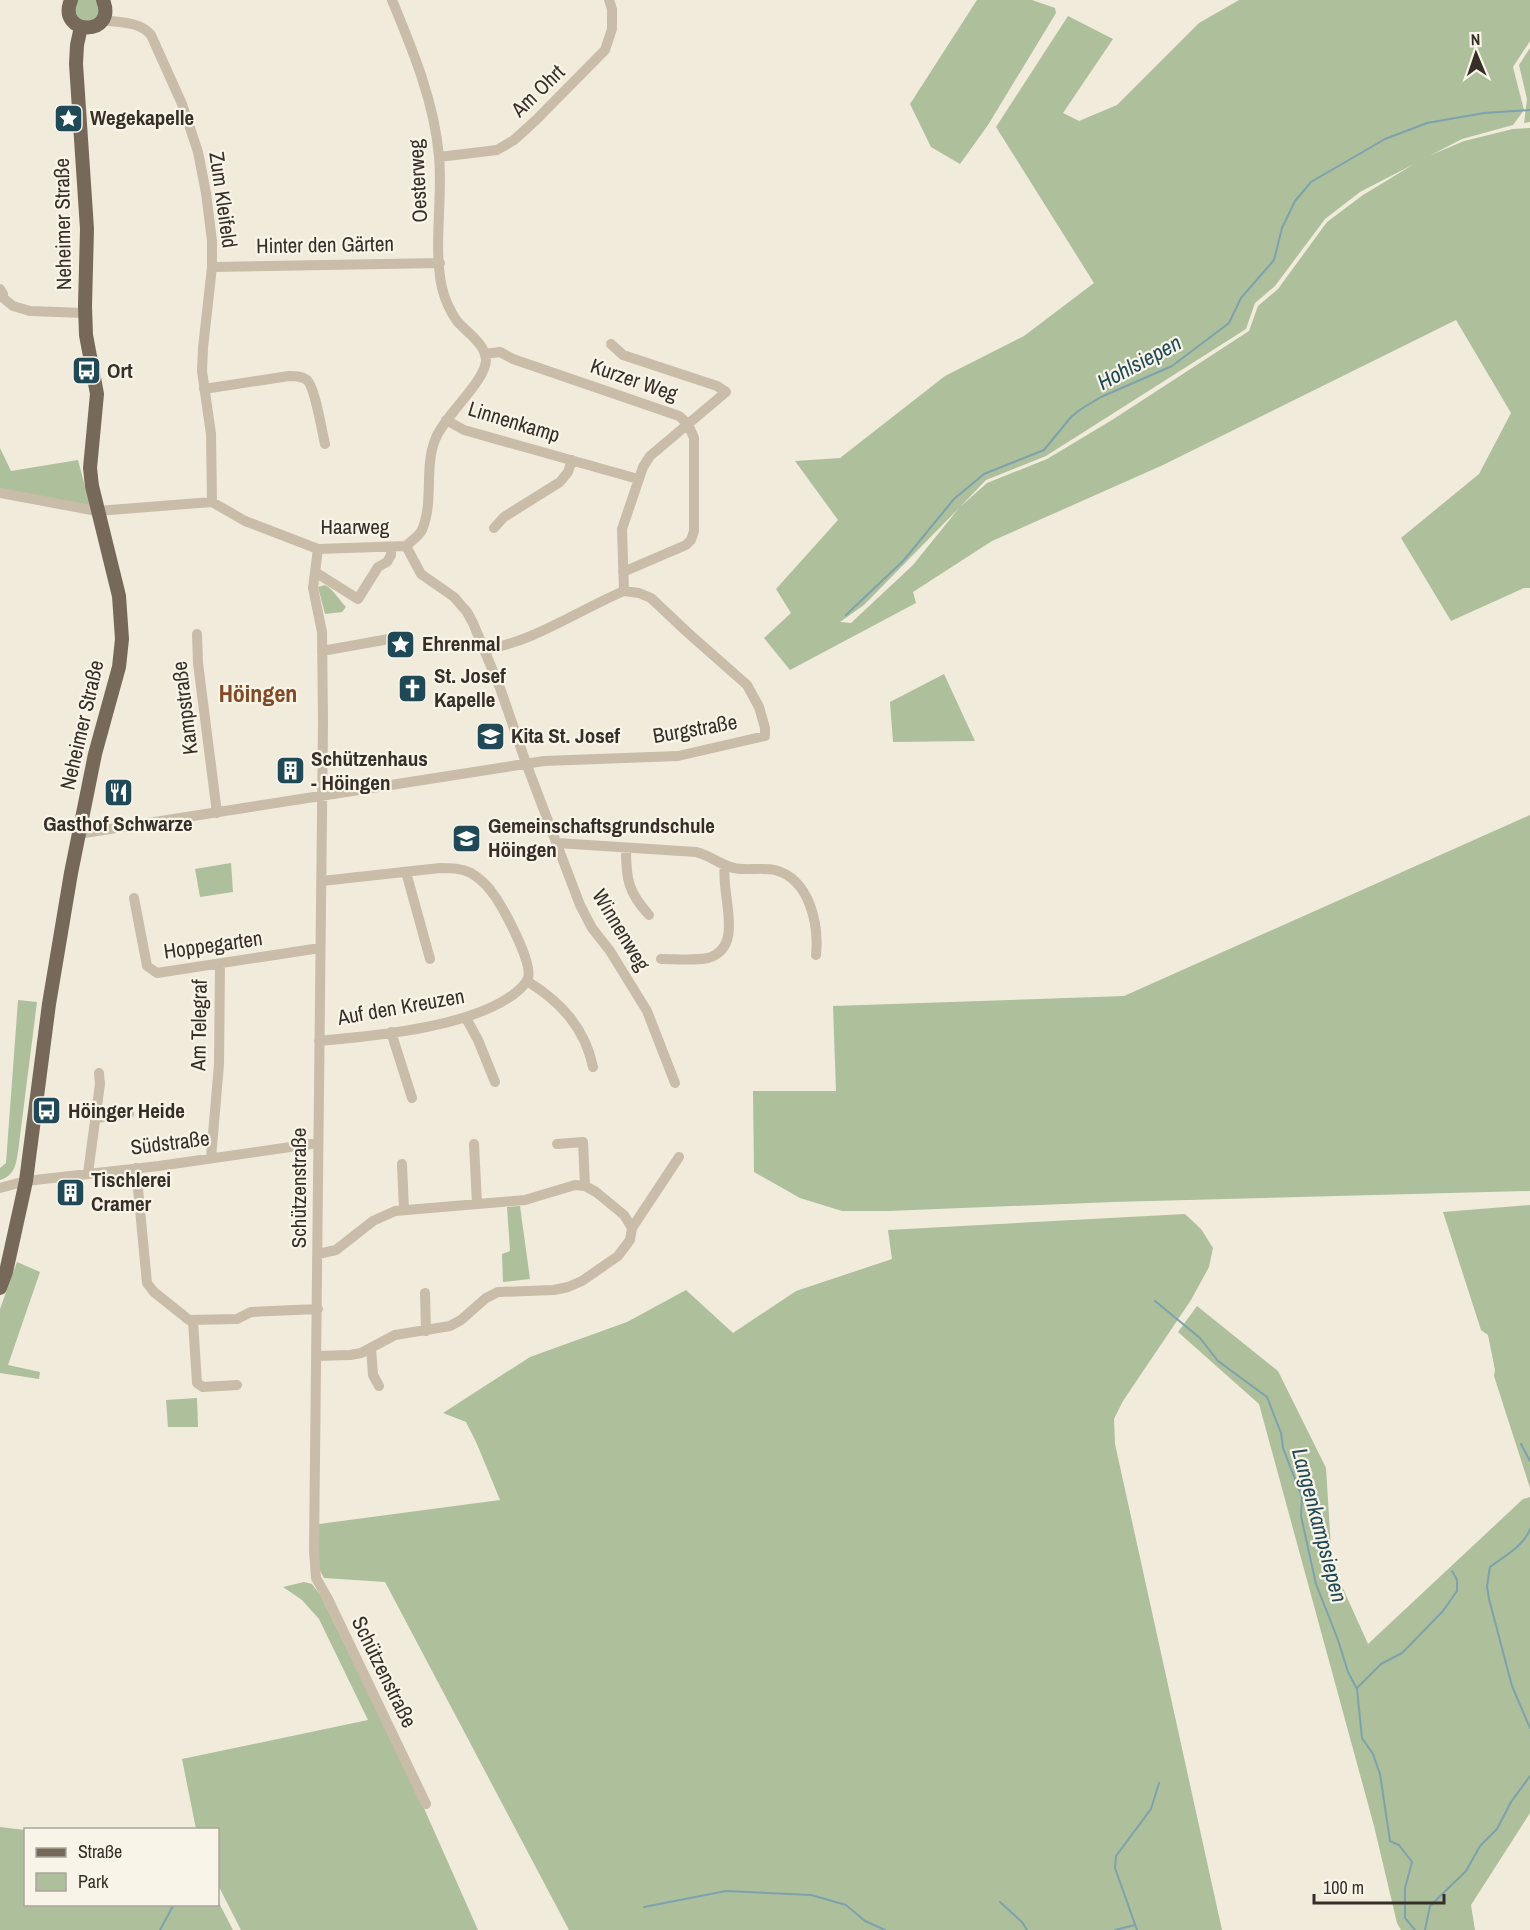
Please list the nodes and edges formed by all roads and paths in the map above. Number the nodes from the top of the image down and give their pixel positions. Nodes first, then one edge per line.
1 (70, 0) edge
2 (104, 0) edge
3 (392, 0) edge
4 (609, 0) edge
5 (103, 20) junction
6 (81, 27) junction
7 (439, 157) junction
8 (440, 263) junction
9 (212, 267) junction
10 (1, 294) edge
11 (85, 313) junction
12 (611, 344) dead end
13 (485, 354) junction
14 (204, 389) junction
15 (446, 420) junction
16 (688, 424) junction
17 (325, 444) dead end
18 (572, 460) junction
19 (638, 479) junction
20 (0, 493) edge
21 (212, 502) junction
22 (97, 511) junction
23 (494, 528) dead end
24 (406, 546) junction
25 (391, 547) junction
26 (318, 549) junction
27 (315, 572) junction
28 (624, 572) junction
29 (624, 591) junction
30 (197, 634) dead end
31 (389, 639) dead end
32 (484, 650) junction
33 (322, 651) junction
34 (526, 764) junction
35 (322, 796) junction
36 (217, 813) junction
37 (78, 834) junction
38 (557, 843) junction
39 (626, 849) junction
40 (725, 866) junction
41 (406, 872) junction
42 (322, 881) junction
43 (135, 898) dead end
44 (649, 915) dead end
45 (320, 948) junction
46 (816, 955) dead end
47 (430, 959) dead end
48 (661, 959) dead end
49 (220, 964) junction
50 (527, 981) junction
51 (466, 1018) junction
52 (391, 1032) junction
53 (319, 1041) junction
54 (593, 1067) dead end
55 (99, 1073) dead end
56 (495, 1082) dead end
57 (675, 1083) dead end
58 (412, 1098) dead end
59 (129, 1114) dead end
60 (96, 1118) junction
61 (318, 1143) junction
62 (557, 1143) dead end
63 (474, 1144) dead end
64 (679, 1157) dead end
65 (211, 1158) junction
66 (402, 1164) dead end
67 (136, 1168) junction
68 (88, 1173) junction
69 (26, 1181) junction
70 (585, 1186) junction
71 (0, 1188) edge
72 (477, 1204) junction
73 (404, 1210) junction
74 (632, 1228) junction
75 (318, 1254) junction
76 (0, 1288) edge
77 (425, 1293) dead end
78 (318, 1309) junction
79 (193, 1321) junction
80 (426, 1330) junction
81 (371, 1348) junction
82 (317, 1356) junction
83 (237, 1385) dead end
84 (379, 1386) dead end
85 (426, 1804) dead end

1 - 6 main road
2 - 5 main road
3 - 7 street, Oesterweg
4 - 7 street, Am Ohrt
5 - 6 main road
5 - 9 street, Zum Kleifeld
6 - 11 main road, Neheimer Straße
7 - 8 street, Oesterweg
8 - 9 street, Hinter den Gärten
8 - 13 street, Oesterweg
9 - 14 street, Zum Kleifeld
10 - 11 street, Neheimer Straße
11 - 22 main road, Neheimer Straße
12 - 16 street
13 - 15 street, Haarweg
13 - 16 street, Kurzer Weg
14 - 17 street
14 - 21 street, Zum Kleifeld
15 - 18 street, Linnenkamp
15 - 24 street, Haarweg
16 - 19 street
16 - 28 street, Kurzer Weg
18 - 19 street, Linnenkamp
18 - 23 street, Linnenkamp
19 - 28 street
20 - 22 street
21 - 22 street
21 - 26 street, Haarweg
22 - 37 main road, Neheimer Straße
24 - 25 street, Haarweg
24 - 32 street, Winnenweg
25 - 26 street, Haarweg
25 - 27 street
26 - 27 street, Schützenstraße
27 - 33 street, Schützenstraße
28 - 29 street
29 - 32 street
29 - 34 street, Burgstraße
30 - 36 street, Kampstraße
31 - 33 street
32 - 34 street, Winnenweg
33 - 35 street, Schützenstraße
34 - 35 street, Burgstraße
34 - 38 street, Winnenweg
35 - 36 street, Burgstraße
35 - 42 street, Schützenstraße
36 - 37 street, Burgstraße
37 - 69 main road, Neheimer Straße
38 - 39 street
38 - 57 street, Winnenweg
39 - 40 street
39 - 44 street
40 - 46 street
40 - 48 street
41 - 42 street
41 - 47 street
41 - 50 street
42 - 45 street, Schützenstraße
43 - 49 street, Hoppegarten
45 - 49 street, Hoppegarten
45 - 53 street, Schützenstraße
49 - 65 street, Am Telegraf
50 - 51 street, Auf den Kreuzen
50 - 54 street
51 - 52 street, Auf den Kreuzen
51 - 56 street
52 - 53 street, Auf den Kreuzen
52 - 58 street
53 - 61 street, Schützenstraße
55 - 60 street
59 - 60 street
60 - 68 street
61 - 65 street, Südstraße
61 - 75 street, Schützenstraße
62 - 70 street
63 - 72 street
64 - 74 street
65 - 67 street, Südstraße
66 - 73 street
67 - 68 street, Südstraße
67 - 79 street
68 - 69 street, Südstraße
69 - 71 street, Südstraße
69 - 76 main road, Neheimer Straße
70 - 72 street
70 - 74 street
72 - 73 street
73 - 75 street
74 - 80 street
75 - 78 street, Schützenstraße
77 - 80 street
78 - 79 street
78 - 82 street, Schützenstraße
79 - 83 street
80 - 81 street
81 - 82 street
81 - 84 street
82 - 85 street, Schützenstraße

